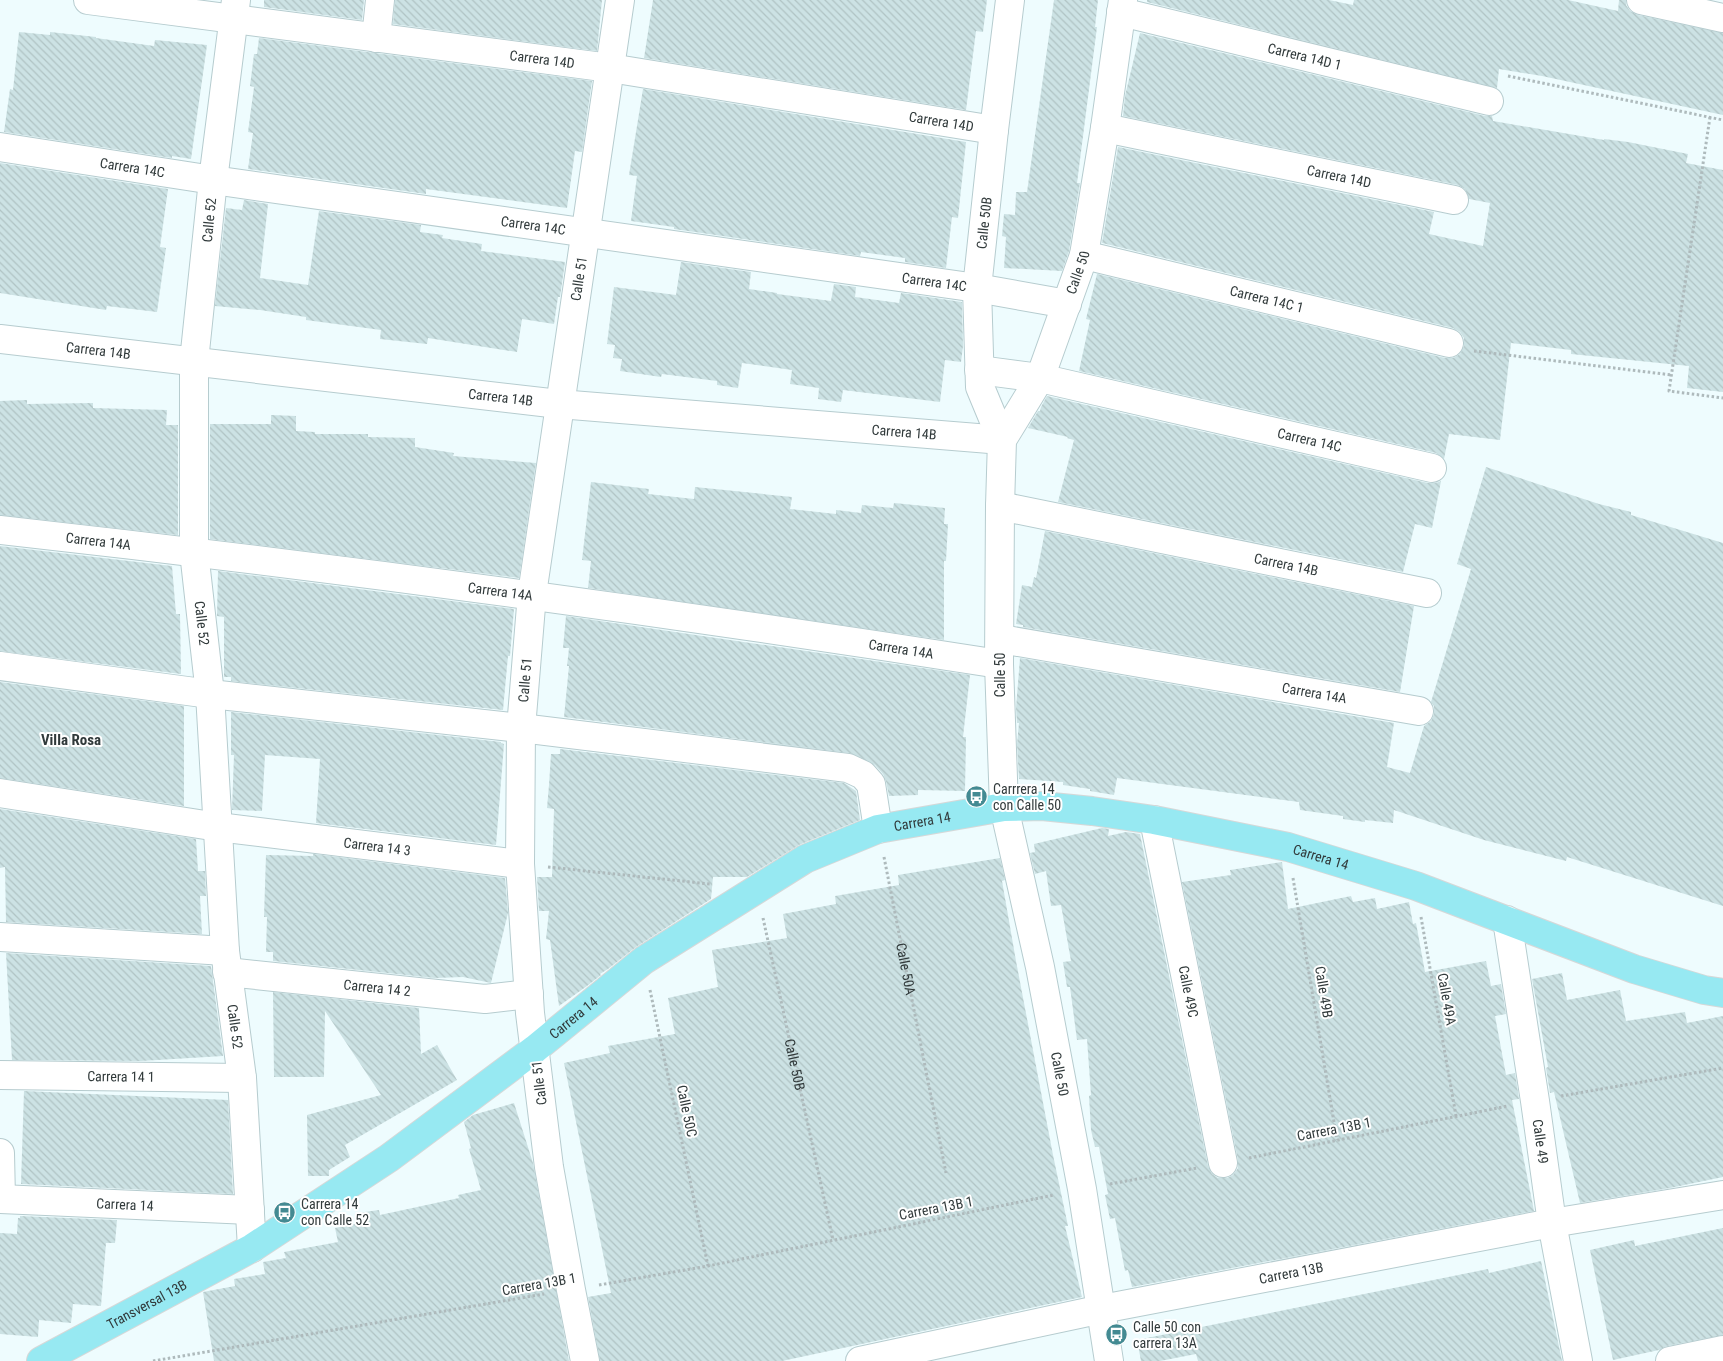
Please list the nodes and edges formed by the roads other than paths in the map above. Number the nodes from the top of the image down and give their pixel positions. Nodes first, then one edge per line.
1 (88, 0) edge
2 (380, 0) edge
3 (620, 0) edge
4 (1010, 0) edge
5 (1641, 0) edge
6 (1122, 6) edge
7 (235, 10) edge
8 (1723, 18) edge
9 (376, 38) junction
10 (610, 68) junction
11 (1489, 100) dead end
12 (1105, 128) junction
13 (994, 130) junction
14 (0, 147) edge
15 (213, 180) junction
16 (1454, 200) dead end
17 (586, 232) junction
18 (1084, 255) junction
19 (977, 288) junction
20 (1067, 304) junction
21 (0, 339) edge
22 (1460, 346) road end
23 (194, 361) junction
24 (979, 370) junction
25 (1040, 378) junction
26 (559, 404) junction
27 (1002, 440) junction
28 (1432, 468) dead end
29 (1000, 506) junction
30 (0, 530) edge
31 (194, 552) junction
32 (1427, 593) dead end
33 (532, 594) junction
34 (1000, 651) junction
35 (0, 666) edge
36 (210, 694) junction
37 (1419, 711) dead end
38 (521, 728) junction
39 (0, 794) edge
40 (1004, 807) junction
41 (1154, 820) junction
42 (218, 827) junction
43 (878, 829) junction
44 (520, 864) junction
45 (1507, 920) junction
46 (0, 938) edge
47 (226, 961) junction
48 (1723, 993) edge
49 (529, 994) junction
50 (535, 1049) junction
51 (0, 1075) edge
52 (242, 1078) junction
53 (0, 1153) edge
54 (1223, 1163) road end
55 (1723, 1195) edge
56 (1, 1199) edge
57 (250, 1210) junction
58 (1552, 1223) junction
59 (252, 1248) junction
60 (1102, 1309) junction
61 (1723, 1350) edge
62 (41, 1361) edge
63 (585, 1361) edge
64 (860, 1361) edge
65 (1109, 1361) edge
66 (1578, 1361) edge
67 (1670, 1361) edge

1 - 7 street, Carrera 14D
2 - 9 street
3 - 10 street, Calle 51
4 - 13 street, Calle 50B
5 - 8 street
6 - 11 street, Carrera 14D 1
6 - 12 street, Calle 50
7 - 9 street, Carrera 14D
7 - 15 street, Calle 52
9 - 10 street, Carrera 14D
10 - 13 street, Carrera 14D
10 - 17 street, Calle 51
12 - 16 street, Carrera 14D
12 - 18 street, Calle 50
13 - 19 street, Calle 50B
14 - 15 street, Carrera 14C
15 - 17 street, Carrera 14C
15 - 23 street, Calle 52
17 - 19 street, Carrera 14C
17 - 26 street, Calle 51
18 - 20 street, Calle 50
18 - 22 street, Carrera 14C 1
19 - 20 street, Carrera 14C
19 - 24 street, Calle 50B
20 - 25 street, Calle 50
21 - 23 street, Carrera 14B
23 - 26 street, Carrera 14B
23 - 31 street, Calle 52
24 - 25 street, Carrera 14C
24 - 27 street, Calle 50B
25 - 27 street, Calle 50
25 - 28 street, Carrera 14C
26 - 27 street, Carrera 14B
26 - 33 street, Calle 51
27 - 29 street, Calle 50
29 - 32 street, Carrera 14B
29 - 34 street, Calle 50
30 - 31 street, Carrera 14A
31 - 33 street, Carrera 14A
31 - 36 street, Calle 52
33 - 34 street, Carrera 14A
33 - 38 street, Calle 51
34 - 37 street, Carrera 14A
34 - 40 street, Calle 50
35 - 36 street
36 - 38 street
36 - 42 street, Calle 52
38 - 43 street
38 - 44 street, Calle 51
39 - 42 street, Carrera 14 3
40 - 41 main road, Carrera 14
40 - 43 main road, Carrera 14
40 - 60 street, Calle 50
41 - 45 main road, Carrera 14
41 - 54 street, Calle 49C
42 - 44 street, Carrera 14 3
42 - 47 street, Calle 52
43 - 50 main road, Carrera 14
44 - 49 street, Calle 51
45 - 48 main road, Carrera 14
45 - 58 street, Calle 49
46 - 47 street, Carrera 14 2
47 - 49 street, Carrera 14 2
47 - 52 street, Calle 52
49 - 50 street, Calle 51
50 - 59 main road, Carrera 14
50 - 63 street, Calle 51
51 - 52 street, Carrera 14 1
52 - 57 street, Calle 52
53 - 56 street
55 - 58 street, Carrera 13B
56 - 57 street, Carrera 14
57 - 59 street, Calle 52
58 - 60 street, Carrera 13B
58 - 66 street, Calle 49
59 - 62 main road, Transversal 13B
60 - 64 street, Carrera 13B
60 - 65 street, Calle 50
61 - 67 street

